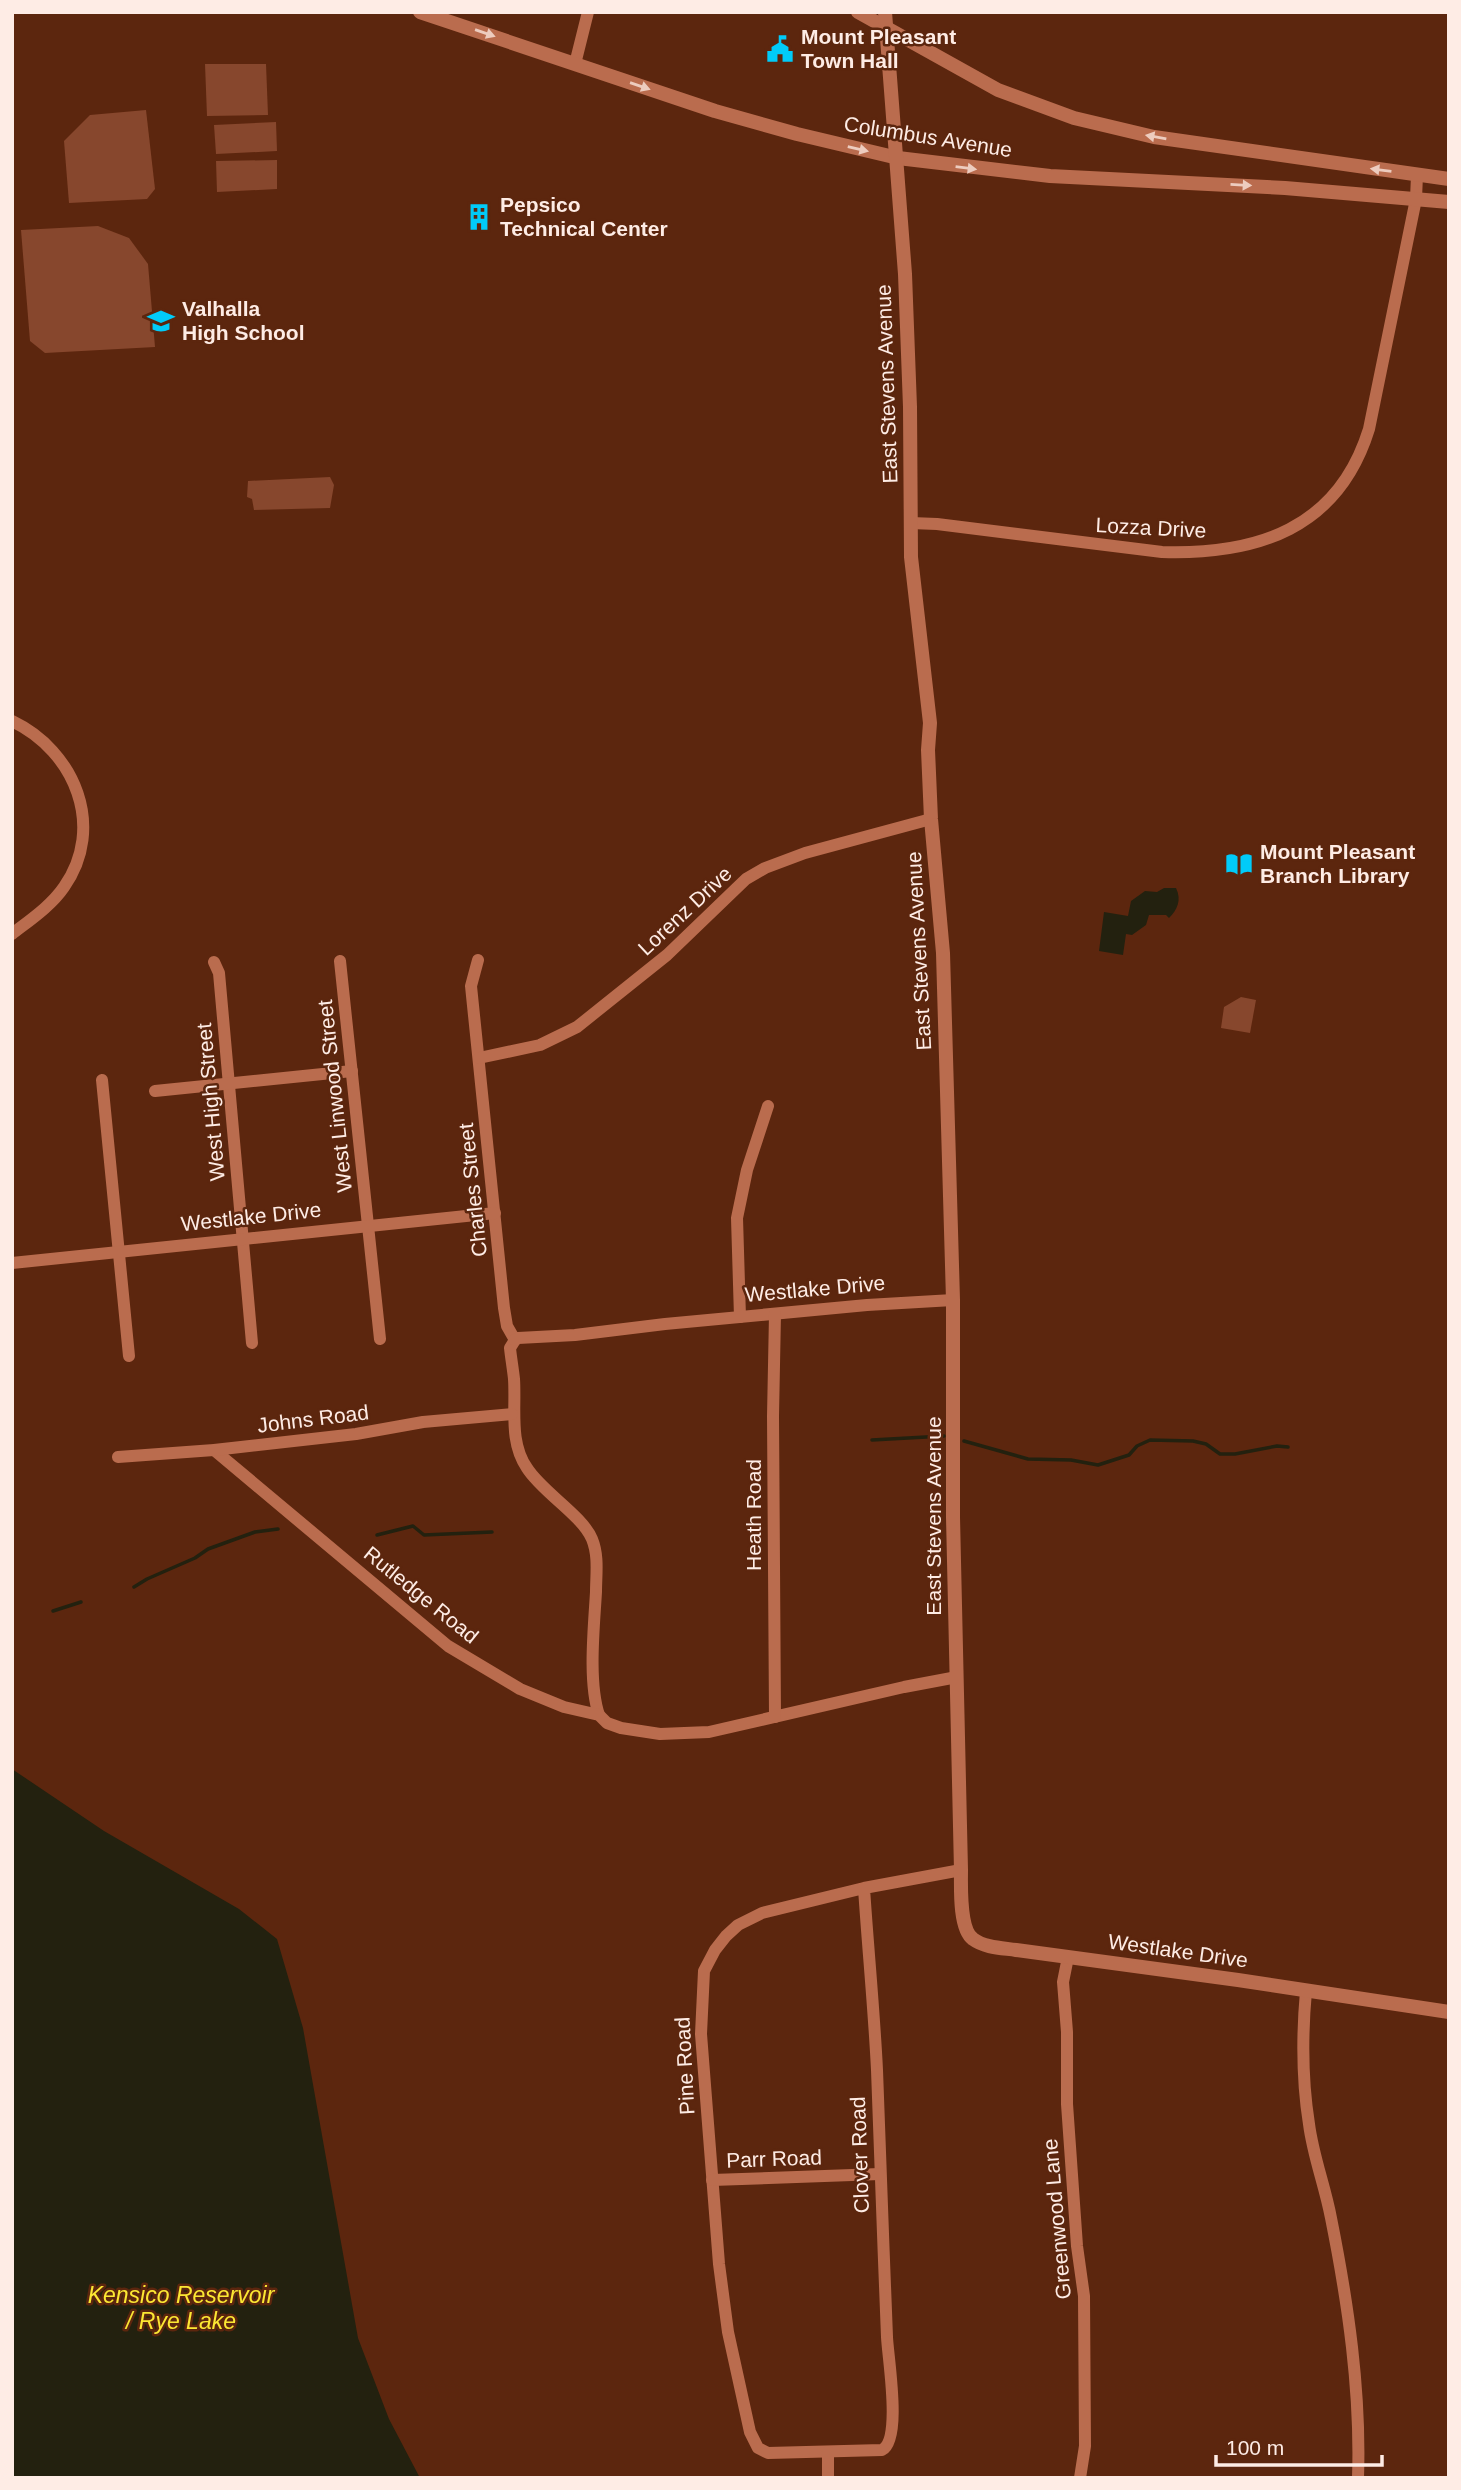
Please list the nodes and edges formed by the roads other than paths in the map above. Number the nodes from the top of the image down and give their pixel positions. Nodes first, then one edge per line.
1 (420, 12) edge
2 (589, 12) edge
3 (858, 12) edge
4 (886, 12) edge
5 (888, 30) junction
6 (575, 64) junction
7 (898, 158) junction
8 (1417, 175) junction
9 (1449, 179) edge
10 (1416, 199) junction
11 (1449, 202) edge
12 (911, 523) junction
13 (12, 721) edge
14 (931, 819) junction
15 (12, 933) edge
16 (478, 960) dead end
17 (340, 961) dead end
18 (214, 962) dead end
19 (479, 1058) junction
20 (352, 1071) junction
21 (102, 1080) dead end
22 (227, 1084) junction
23 (155, 1091) dead end
24 (768, 1106) dead end
25 (495, 1213) junction
26 (368, 1226) junction
27 (243, 1239) junction
28 (118, 1252) junction
29 (12, 1262) edge
30 (953, 1300) junction
31 (775, 1314) junction
32 (740, 1317) junction
33 (380, 1339) dead end
34 (515, 1340) junction
35 (252, 1343) dead end
36 (129, 1356) dead end
37 (512, 1414) junction
38 (214, 1450) junction
39 (118, 1457) dead end
40 (957, 1677) junction
41 (598, 1715) junction
42 (775, 1717) junction
43 (961, 1870) junction
44 (864, 1888) junction
45 (1068, 1957) junction
46 (1306, 1991) junction
47 (1449, 2012) edge
48 (880, 2174) junction
49 (712, 2179) junction
50 (828, 2452) junction
51 (828, 2478) edge
52 (1080, 2478) edge
53 (1358, 2478) edge

1 -> 6 street, Columbus Avenue
2 - 6 street
3 - 5 street
4 - 5 street, East Stevens Avenue
5 - 7 street, East Stevens Avenue
8 -> 5 street
6 -> 7 street, Columbus Avenue
7 -> 10 street, Columbus Avenue
7 - 12 street, East Stevens Avenue
8 - 9 street
8 - 10 street, Lozza Drive
10 - 11 street, Columbus Avenue
10 - 12 street, Lozza Drive
12 - 14 street, East Stevens Avenue
13 - 15 street
14 - 19 street, Lorenz Drive
14 - 30 street, East Stevens Avenue
16 - 19 street, Charles Street
17 - 20 street, West Linwood Street
18 - 22 street, West High Street
19 - 25 street, Charles Street
20 - 22 street
20 - 26 street, West Linwood Street
21 - 28 street
22 - 23 street
22 - 27 street, West High Street
24 - 32 street
25 - 26 street, Westlake Drive
25 - 34 street, Charles Street
26 - 27 street, Westlake Drive
26 - 33 street, West Linwood Street
27 - 28 street, Westlake Drive
27 - 35 street, West High Street
28 - 29 street, Westlake Drive
28 - 36 street
30 - 31 street, Westlake Drive
30 - 40 street, East Stevens Avenue
31 - 32 street, Westlake Drive
31 - 42 street, Heath Road
32 - 34 street, Westlake Drive
34 - 37 street, Charles Street
37 - 38 street, Johns Road
37 - 41 street, Charles Street
38 - 39 street, Johns Road
38 - 41 street, Rutledge Road
40 - 42 street, Rutledge Road
40 - 43 street, East Stevens Avenue
41 - 42 street, Rutledge Road
43 - 44 street, Pine Road
43 - 45 street, Westlake Drive
44 - 48 street, Clover Road
44 - 49 street, Pine Road
45 - 46 street, Westlake Drive
45 - 52 street, Greenwood Lane
46 - 47 street, Westlake Drive
46 - 53 street
48 - 49 street, Parr Road
48 - 50 street, Clover Road
49 - 50 street, Pine Road
50 - 51 street

